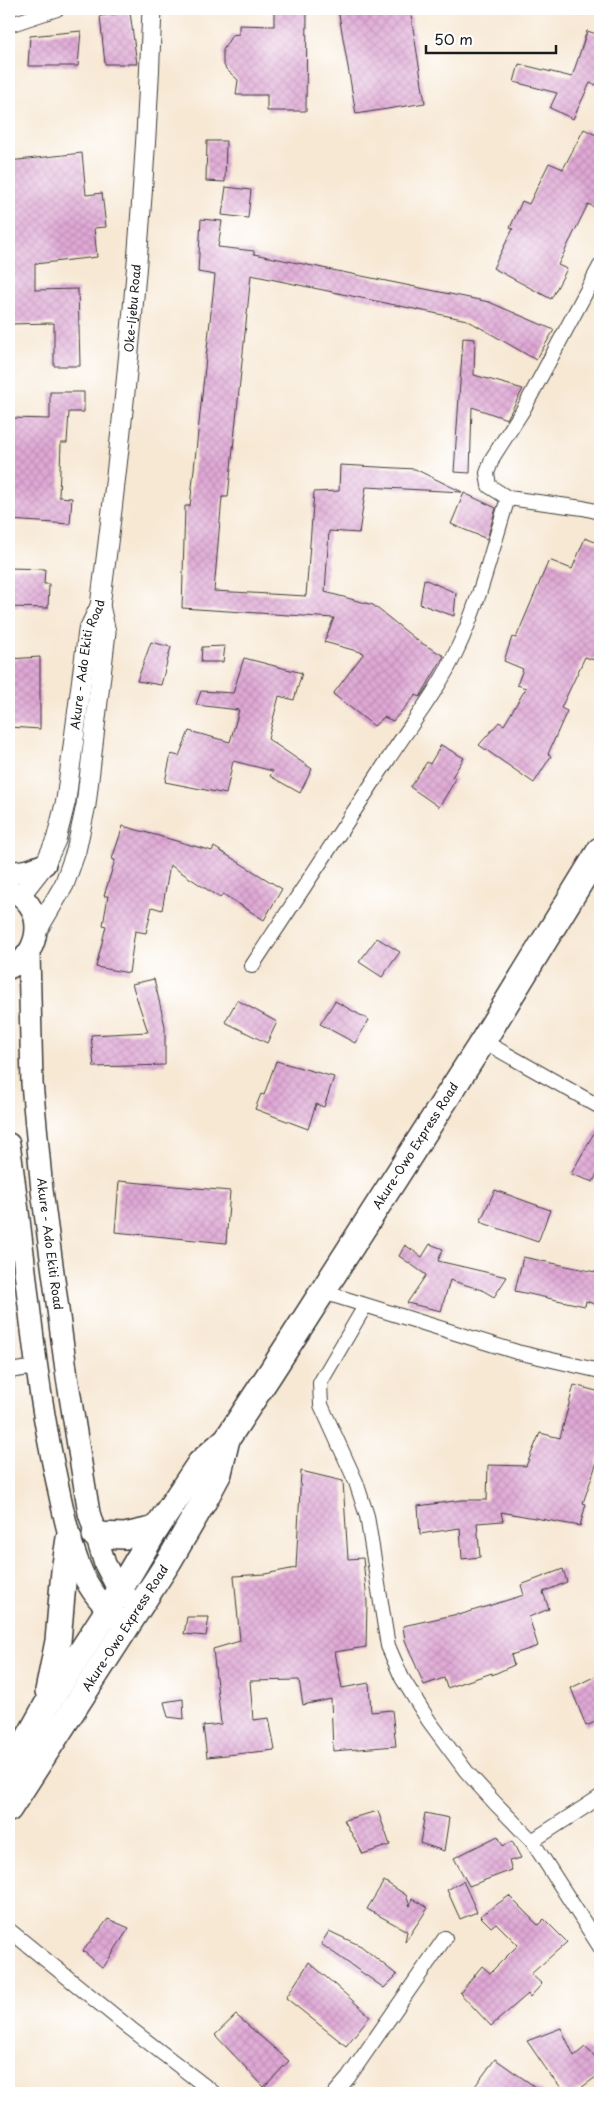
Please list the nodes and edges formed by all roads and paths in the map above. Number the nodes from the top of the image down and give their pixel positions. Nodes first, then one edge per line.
1 (57, 9) edge
2 (152, 9) edge
3 (9, 25) edge
4 (600, 266) edge
5 (508, 498) junction
6 (600, 512) edge
7 (100, 606) junction
8 (600, 850) edge
9 (45, 864) junction
10 (9, 872) edge
11 (14, 893) edge
12 (37, 930) junction
13 (29, 953) junction
14 (252, 966) dead end
15 (9, 968) edge
16 (482, 1041) junction
17 (600, 1107) edge
18 (9, 1144) edge
19 (323, 1292) junction
20 (365, 1306) junction
21 (36, 1367) junction
22 (600, 1371) edge
23 (9, 1372) edge
24 (227, 1439) junction
25 (156, 1529) junction
26 (95, 1535) junction
27 (69, 1538) junction
28 (114, 1600) junction
29 (133, 1616) junction
30 (46, 1706) junction
31 (9, 1772) edge
32 (600, 1797) edge
33 (9, 1809) edge
34 (532, 1841) junction
35 (9, 1930) edge
36 (444, 1938) dead end
37 (600, 1947) edge
38 (214, 2093) edge
39 (335, 2093) edge

1 - 3 street
2 - 7 main road, Oke-Ijebu Road
4 - 5 street
5 - 6 street
5 - 14 street
7 - 9 main road, Akure - Ado Ekiti Road
7 - 12 main road, Akure - Ado Ekiti Road
8 - 16 highway, Akure-Owo Express Road
9 - 10 main road
9 - 11 main road, Akure - Ado Ekiti Road
11 - 12 main road
12 - 13 main road
13 - 15 main road
13 - 26 main road, Akure - Ado Ekiti Road
16 - 17 street
16 - 19 highway, Akure-Owo Express Road
18 - 21 main road
19 - 20 street
19 - 24 highway, Akure-Owo Express Road
20 - 22 street
20 - 34 street
21 - 23 street
21 - 27 main road
24 - 25 highway, Akure-Owo Express Road
24 - 29 highway, Akure-Owo Express Road
25 - 26 highway
25 - 28 highway, Akure-Owo Express Road
26 - 28 main road, Akure - Ado Ekiti Road
27 - 28 main road
27 - 30 highway
28 - 29 main road
28 - 30 highway, Akure-Owo Express Road
29 - 33 highway, Akure-Owo Express Road
30 - 31 highway, Akure-Owo Express Road
32 - 34 street
34 - 37 street
35 - 38 street
36 - 39 street

